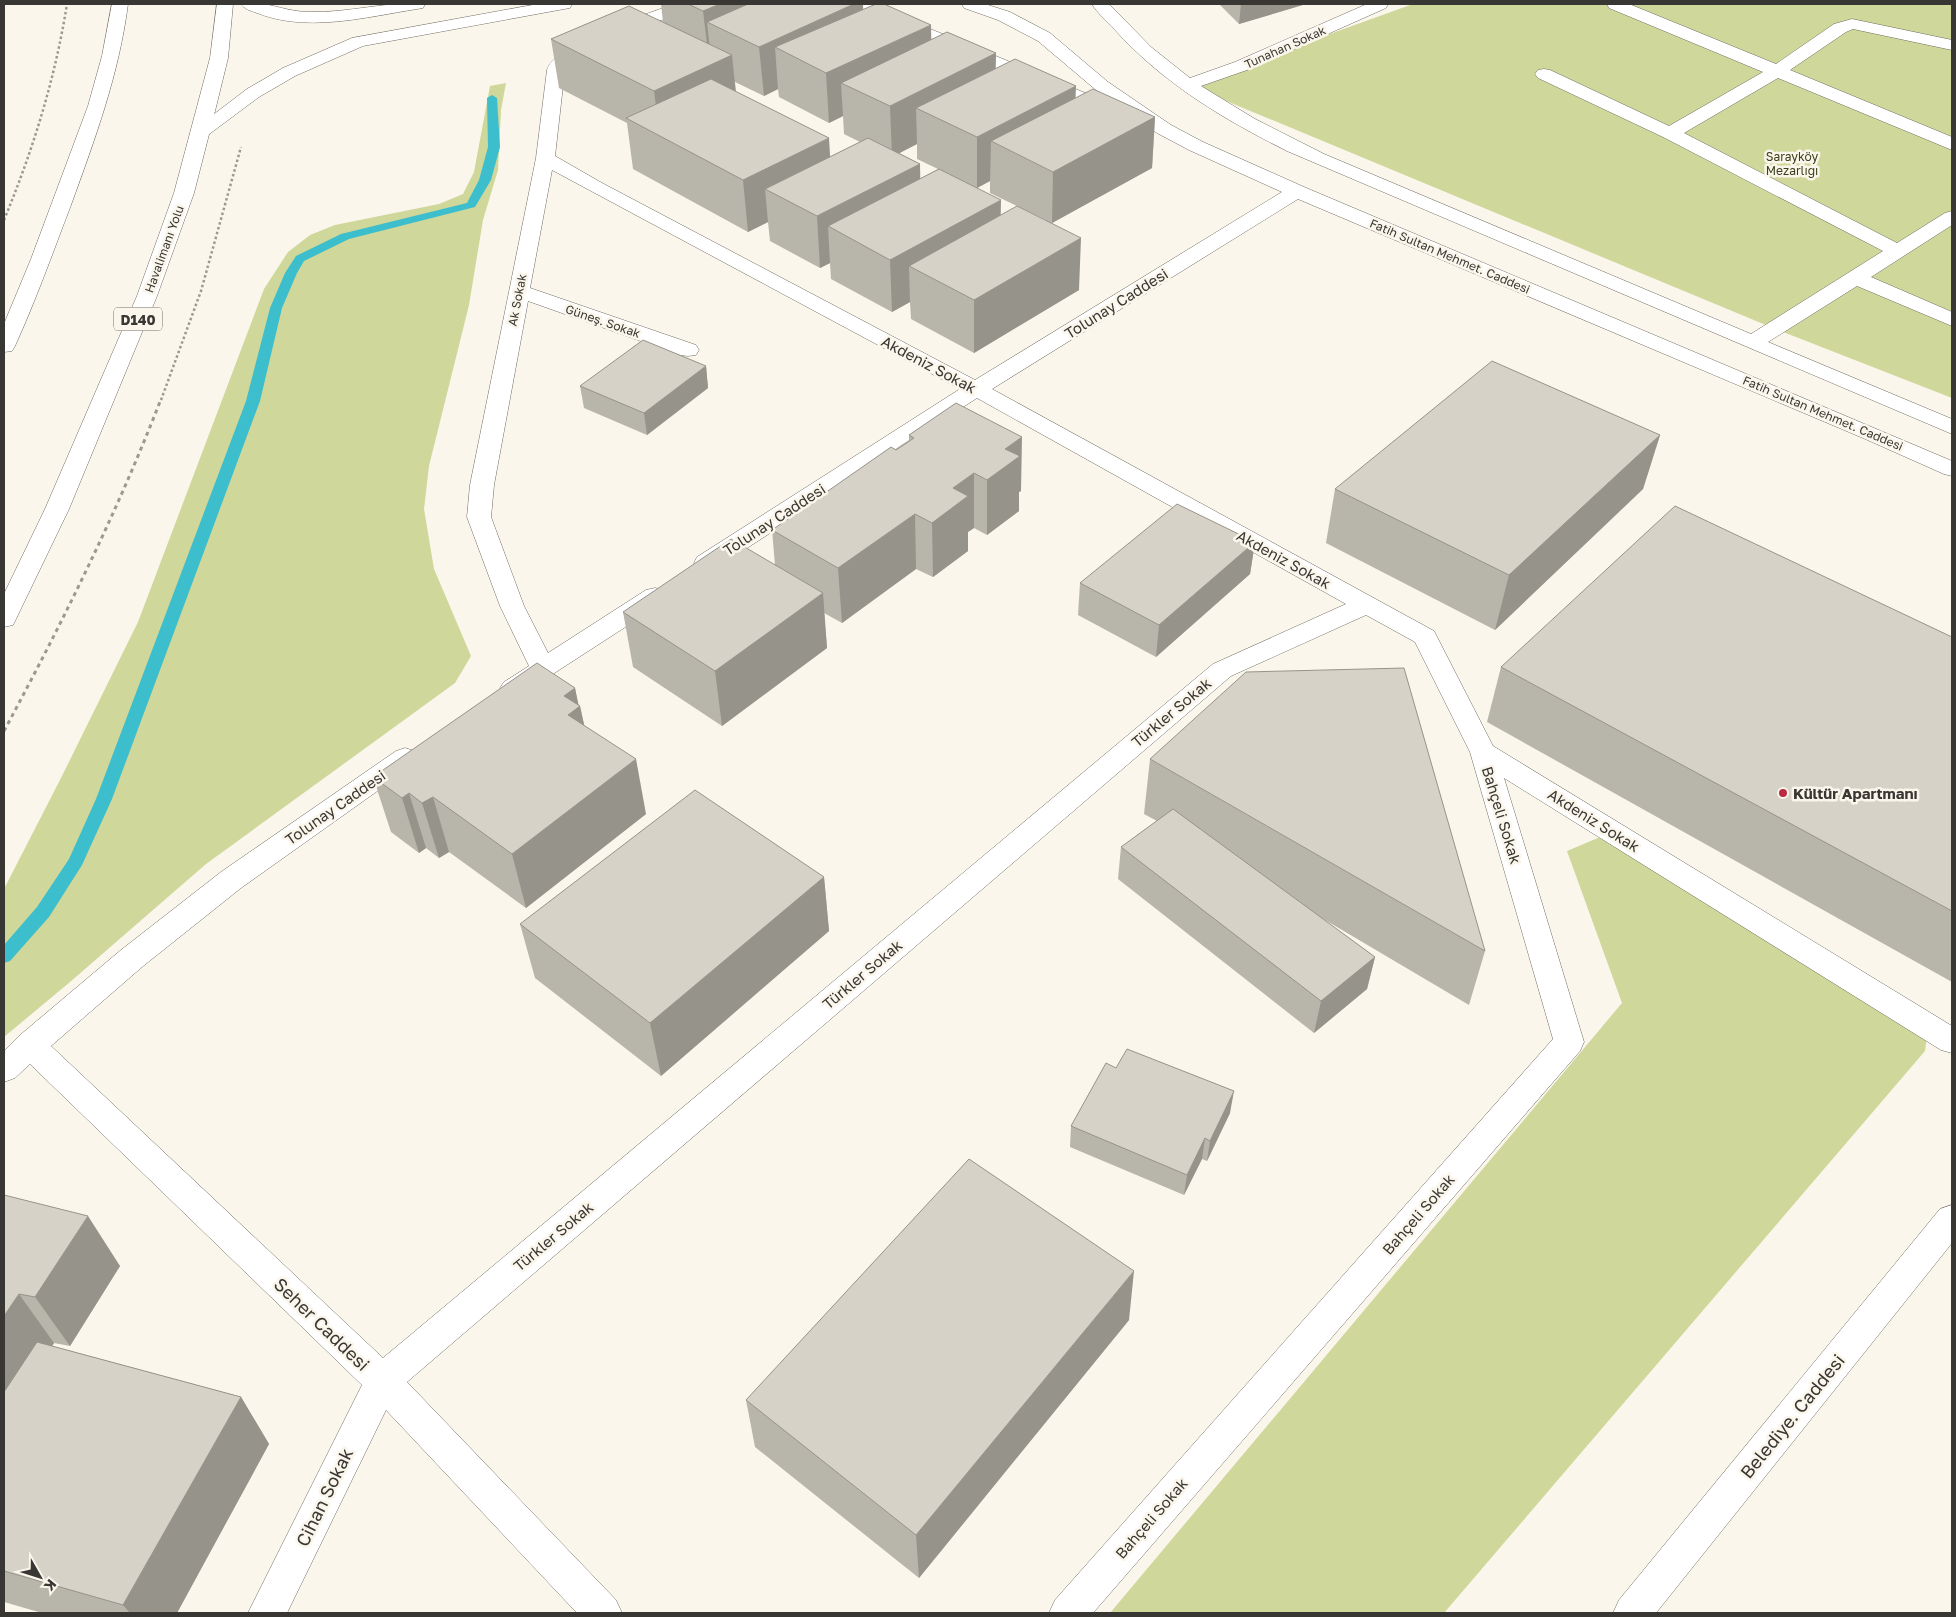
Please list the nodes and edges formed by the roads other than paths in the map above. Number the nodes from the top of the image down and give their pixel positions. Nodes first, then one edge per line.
1 (120, 4) edge
2 (224, 4) edge
3 (249, 4) edge
4 (416, 4) edge
5 (564, 4) edge
6 (690, 4) edge
7 (856, 4) edge
8 (970, 4) edge
9 (1100, 4) edge
10 (1380, 4) edge
11 (1615, 4) edge
12 (1952, 45) edge
13 (1778, 71) junction
14 (1544, 74) dead end
15 (1188, 85) junction
16 (201, 131) junction
17 (1670, 133) junction
18 (1952, 144) edge
19 (1196, 146) junction
20 (545, 158) junction
21 (1297, 191) junction
22 (1952, 218) edge
23 (1898, 251) junction
24 (1857, 278) junction
25 (519, 291) junction
26 (1952, 320) edge
27 (1753, 342) junction
28 (4, 346) edge
29 (688, 350) dead end
30 (976, 389) junction
31 (1952, 427) edge
32 (1952, 469) edge
33 (1366, 605) junction
34 (4, 618) edge
35 (543, 668) junction
36 (494, 699) edge
37 (422, 746) edge
38 (1483, 752) junction
39 (1952, 1041) edge
40 (30, 1045) junction
41 (4, 1068) edge
42 (1952, 1219) edge
43 (382, 1381) junction
44 (267, 1613) edge
45 (603, 1613) edge
46 (1068, 1613) edge
47 (1632, 1613) edge

1 - 28 main road
2 - 16 main road, Havalimanı Yolu / D140
3 - 4 main road
5 - 16 main road
6 - 20 main road, Ak Sokak
7 - 19 main road
8 - 19 main road, Fatih Sultan Mehmet. Caddesi
9 - 15 main road
10 - 15 main road, Tunahan Sokak
11 - 13 main road
12 - 13 main road
13 - 17 main road
13 - 18 main road
14 - 17 main road
15 - 27 main road
16 - 34 main road, Havalimanı Yolu / D140
17 - 23 main road
19 - 21 main road, Fatih Sultan Mehmet. Caddesi
20 - 25 main road, Ak Sokak
20 - 30 main road, Akdeniz Sokak
21 - 30 main road, Tolunay Caddesi
21 - 32 main road, Fatih Sultan Mehmet. Caddesi
22 - 23 main road
23 - 24 main road
24 - 26 main road
24 - 27 main road
25 - 29 main road, Güneş. Sokak
25 - 35 main road, Ak Sokak
27 - 31 main road
30 - 33 main road, Akdeniz Sokak
30 - 35 main road, Tolunay Caddesi
33 - 38 main road, Akdeniz Sokak
33 - 43 main road, Türkler Sokak
35 - 36 main road, Tolunay Caddesi
37 - 40 main road, Tolunay Caddesi
38 - 39 main road, Akdeniz Sokak
38 - 46 main road, Bahçeli Sokak
40 - 41 main road, Tolunay Caddesi
40 - 43 main road, Seher Caddesi
42 - 47 main road, Belediye. Caddesi
43 - 44 main road, Cihan Sokak
43 - 45 main road, Seher Caddesi

